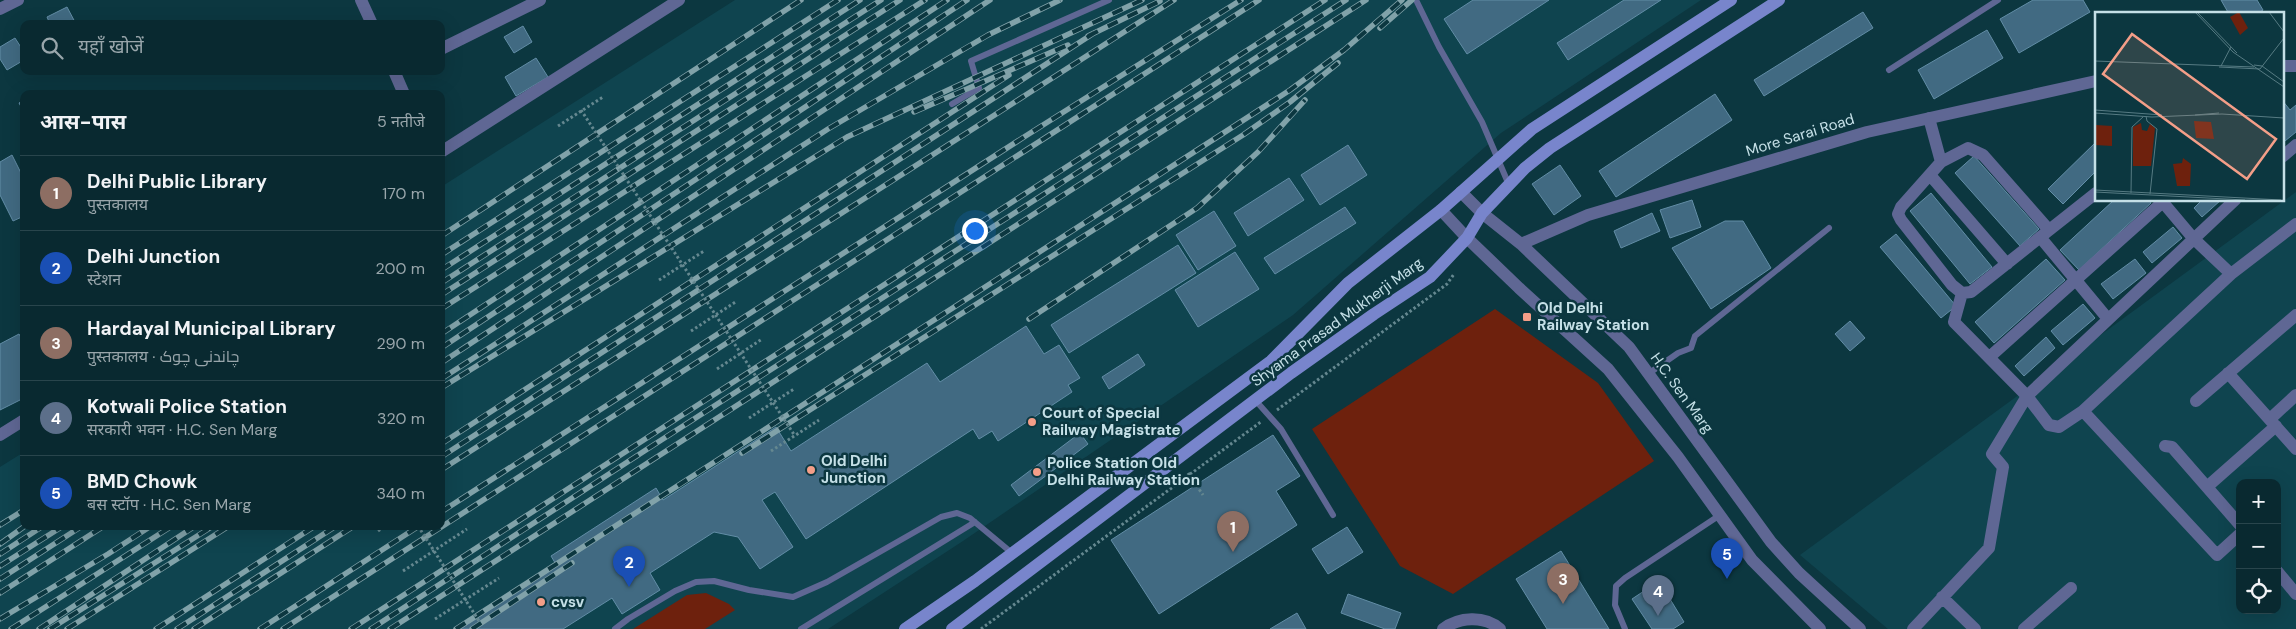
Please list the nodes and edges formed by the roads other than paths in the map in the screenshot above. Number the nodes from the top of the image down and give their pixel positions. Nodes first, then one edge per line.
1 (18, 0) edge
2 (361, 0) edge
3 (540, 0) edge
4 (679, 0) edge
5 (1109, 0) edge
6 (1416, 0) edge
7 (1731, 0) edge
8 (1779, 0) edge
9 (1998, 0) edge
10 (0, 9) edge
11 (370, 20) edge
12 (445, 48) edge
13 (1889, 70) dead end
14 (397, 75) edge
15 (2095, 81) edge
16 (403, 90) edge
17 (952, 104) dead end
18 (1929, 118) junction
19 (2296, 144) edge
20 (445, 149) edge
21 (2284, 154) edge
22 (1499, 158) junction
23 (1941, 162) junction
24 (1930, 174) junction
25 (1509, 185) junction
26 (1461, 192) junction
27 (2095, 194) edge
28 (2163, 201) edge
29 (2234, 201) edge
30 (1441, 210) junction
31 (1482, 213) junction
32 (2296, 224) edge
33 (1829, 228) dead end
34 (2045, 234) junction
35 (1467, 238) junction
36 (2193, 238) junction
37 (1521, 244) junction
38 (2007, 264) junction
39 (2231, 274) junction
40 (2077, 281) junction
41 (1962, 292) junction
42 (2296, 315) edge
43 (2108, 319) junction
44 (1994, 353) dead end
45 (2228, 373) junction
46 (1648, 374) junction
47 (2296, 395) edge
48 (2027, 396) junction
49 (1256, 401) junction
50 (2196, 401) dead end
51 (2083, 411) junction
52 (20, 422) edge
53 (2273, 423) junction
54 (0, 435) edge
55 (2166, 446) dead end
56 (2296, 449) edge
57 (2208, 486) junction
58 (1334, 514) dead end
59 (1720, 515) junction
60 (2236, 519) edge
61 (975, 522) junction
62 (2236, 538) edge
63 (1012, 553) junction
64 (2281, 576) edge
65 (2071, 588) dead end
66 (2296, 594) edge
67 (1942, 597) junction
68 (615, 629) edge
69 (801, 629) edge
70 (905, 629) edge
71 (952, 629) edge
72 (1443, 629) edge
73 (1500, 629) edge
74 (1625, 629) edge
75 (1820, 629) edge
76 (1860, 629) edge
77 (1913, 629) edge
78 (1975, 629) edge
79 (2024, 629) edge

1 - 10 street
2 - 11 street
3 - 12 street
4 - 20 street
5 - 17 lane
6 - 22 lane
7 - 22 main road, Shyama Prasad Mukherji Marg
8 - 25 main road, Shyama Prasad Mukherji Marg
9 - 13 lane
14 - 16 street
15 - 18 street, More Sarai Road
18 - 23 street
18 - 37 street, More Sarai Road
19 - 21 street
22 - 25 lane
22 - 26 main road, Shyama Prasad Mukherji Marg
23 - 24 street
23 - 34 street
24 - 38 street
24 - 41 street
25 - 31 main road, Shyama Prasad Mukherji Marg
26 - 30 main road, Shyama Prasad Mukherji Marg
26 - 31 street, H.C. Sen Marg
27 - 34 street
28 - 36 street
28 - 40 street
29 - 36 street
30 - 35 street
30 - 63 main road, Shyama Prasad Mukherji Marg
31 - 35 main road, Shyama Prasad Mukherji Marg
31 - 37 street, H.C. Sen Marg
32 - 39 street
33 - 46 lane
34 - 38 street
34 - 40 street
35 - 49 main road, Shyama Prasad Mukherji Marg
35 - 59 street
36 - 39 street
36 - 43 street
37 - 46 street, H.C. Sen Marg
38 - 41 street
39 - 51 street
40 - 43 street
40 - 44 street
41 - 48 street
42 - 45 street
43 - 48 street
45 - 50 street
45 - 53 street
46 - 76 street, H.C. Sen Marg
47 - 53 street
48 - 51 street
48 - 67 street
49 - 58 lane
49 - 71 main road, Shyama Prasad Mukherji Marg
51 - 62 street
52 - 54 street
53 - 56 street
53 - 57 street
55 - 57 street
57 - 60 street
59 - 74 lane
59 - 75 street
61 - 63 lane
61 - 68 lane
61 - 69 lane
63 - 70 main road, Shyama Prasad Mukherji Marg
64 - 66 street
65 - 79 street
67 - 77 street
67 - 78 street
72 - 73 street

